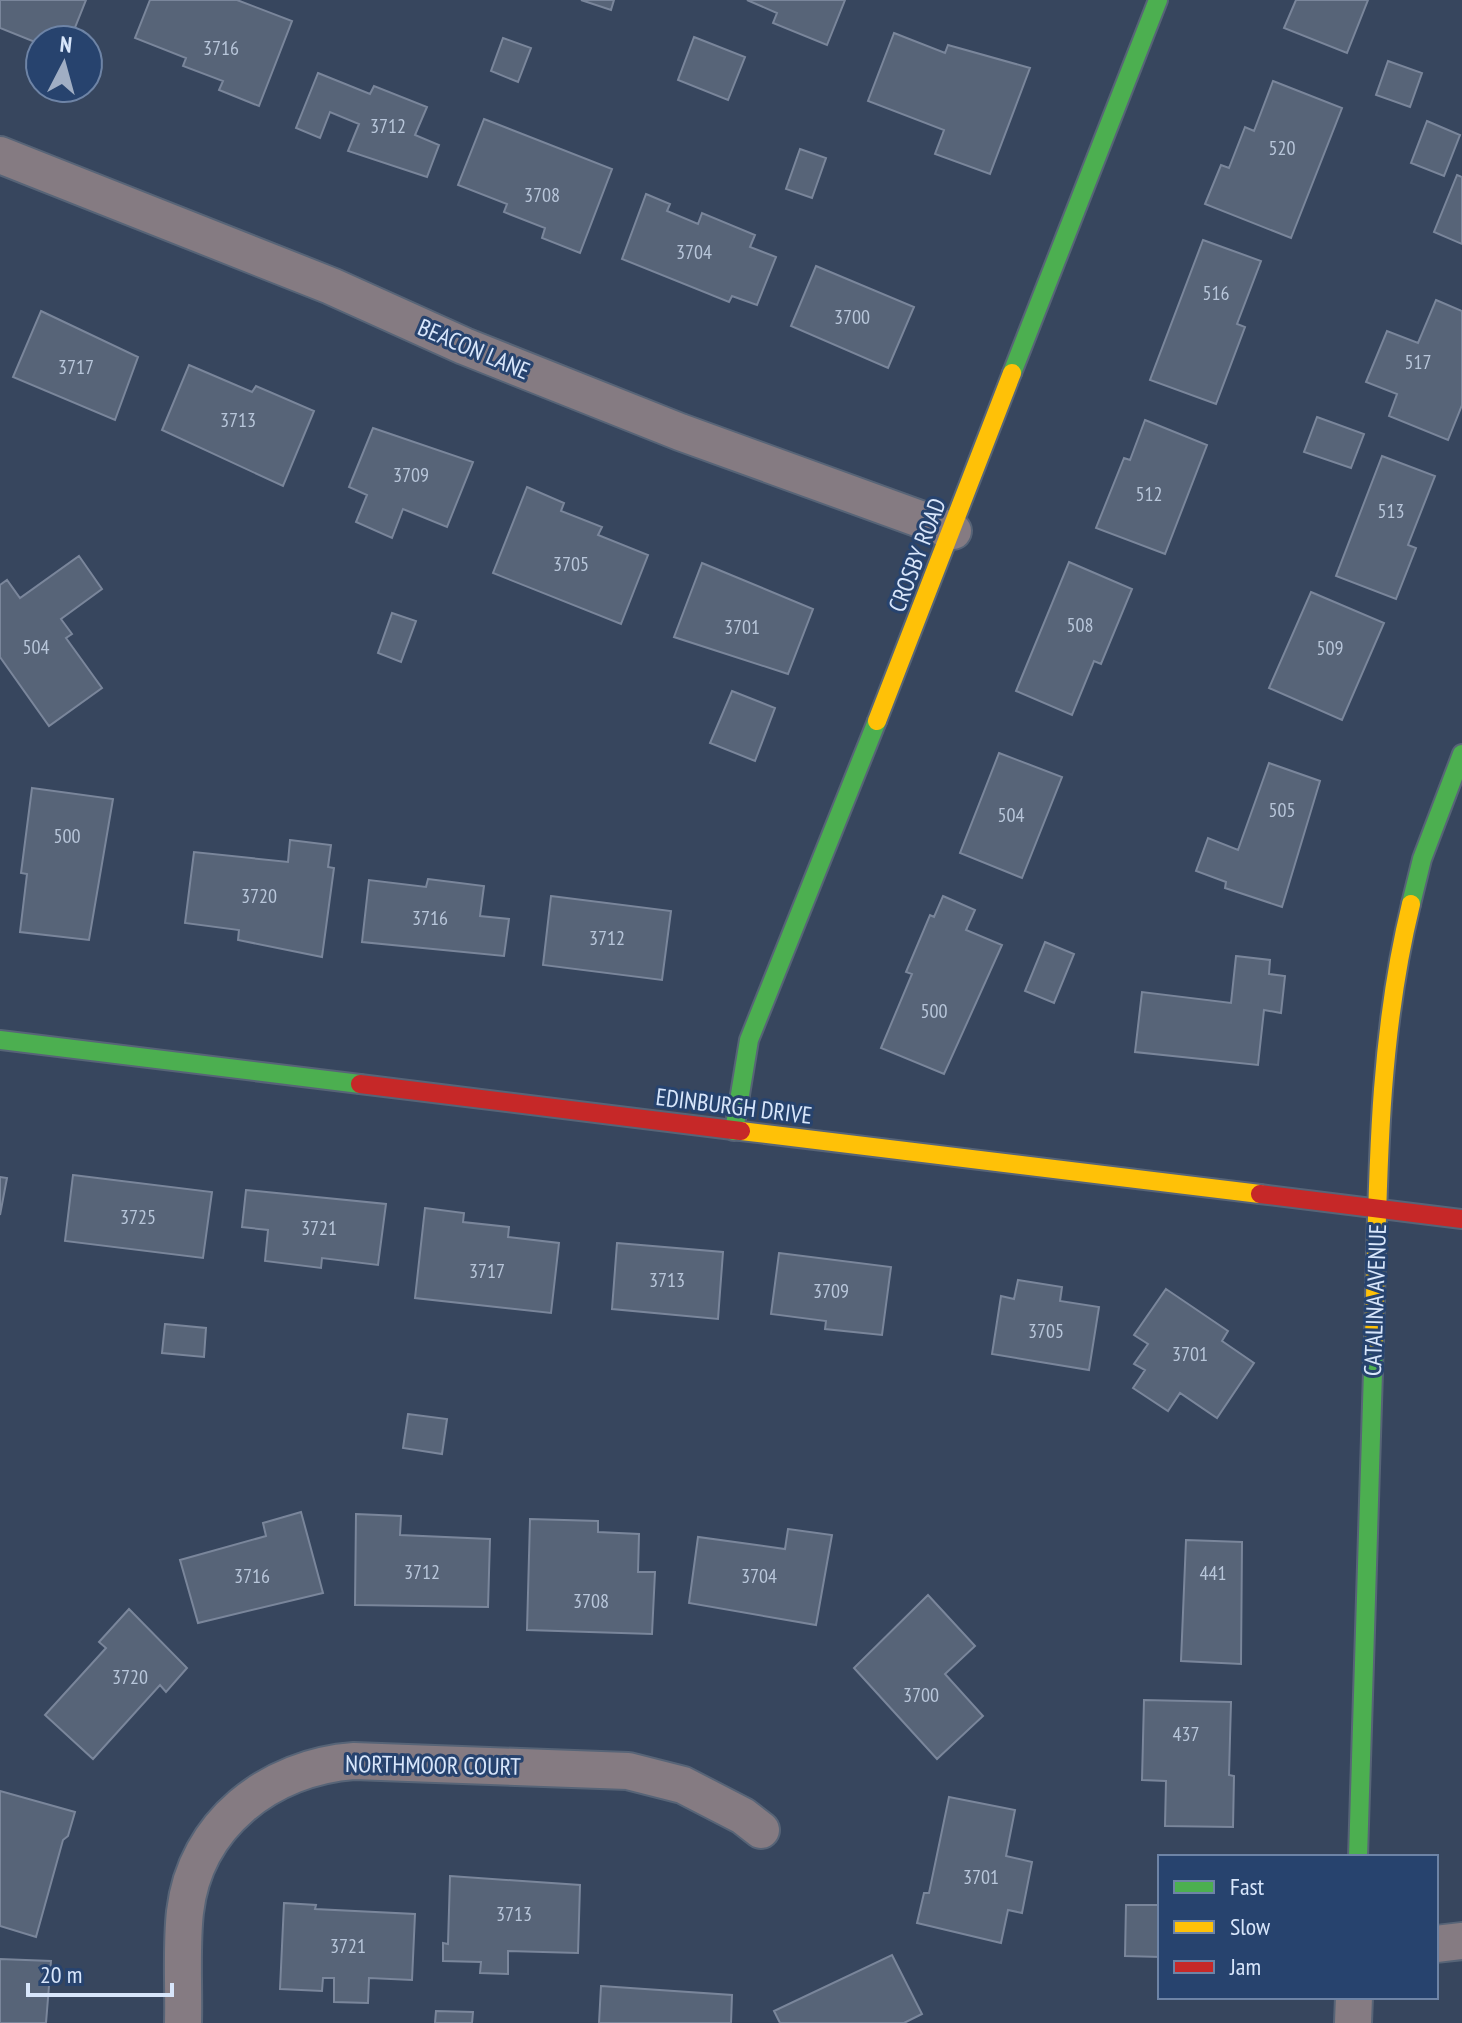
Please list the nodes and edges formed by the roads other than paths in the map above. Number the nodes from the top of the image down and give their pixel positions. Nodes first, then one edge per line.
1 (1158, 0) edge
2 (0, 155) edge
3 (953, 531) junction
4 (1462, 754) edge
5 (0, 1040) edge
6 (734, 1131) junction
7 (1378, 1210) junction
8 (1462, 1219) edge
9 (761, 1830) dead end
10 (1358, 1855) edge
11 (1462, 1941) edge
12 (1438, 1944) edge
13 (1354, 1999) edge
14 (183, 2023) edge
15 (1353, 2023) edge

1 - 3 street, CROSBY ROAD
2 - 3 street, BEACON LANE
3 - 6 street, CROSBY ROAD
4 - 7 street, CATALINA AVENUE
5 - 6 street, EDINBURGH DRIVE
6 - 7 street, EDINBURGH DRIVE
7 - 8 street, EDINBURGH DRIVE
7 - 10 street, CATALINA AVENUE
9 - 14 street, NORTHMOOR COURT
11 - 12 street
13 - 15 street

